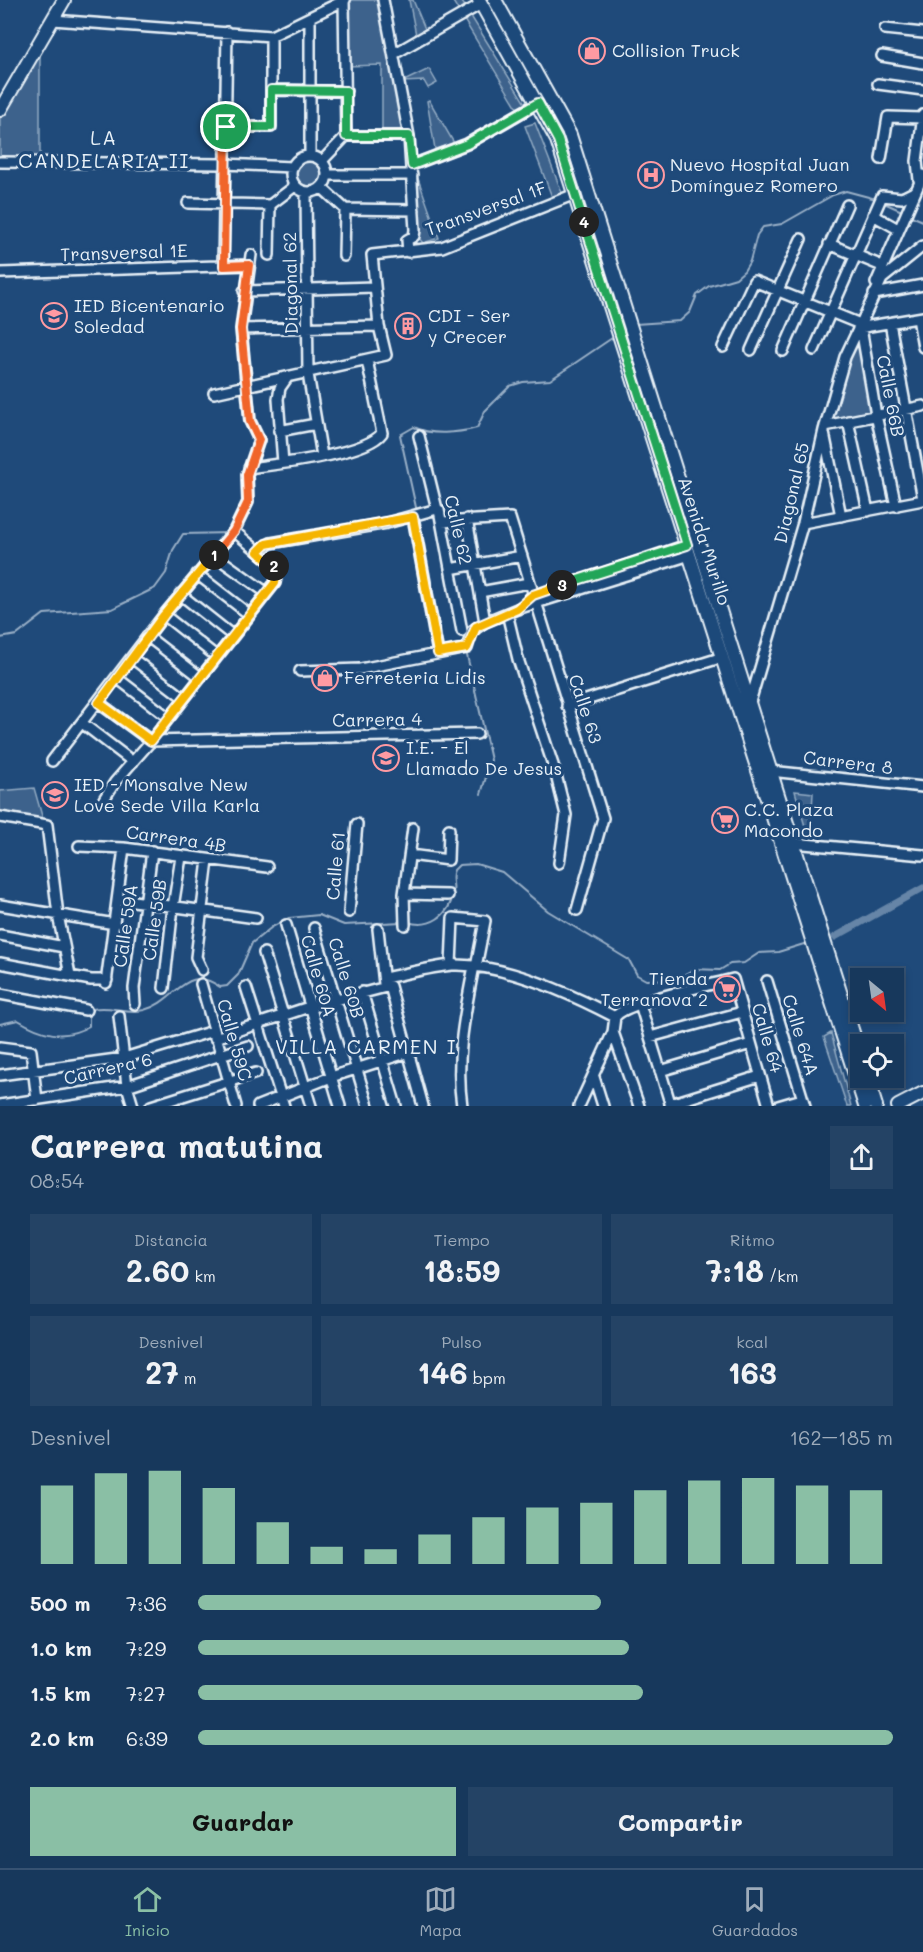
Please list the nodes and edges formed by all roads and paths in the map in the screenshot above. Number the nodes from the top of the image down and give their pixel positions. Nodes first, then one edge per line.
1 (64, 0) edge
2 (344, 0) edge
3 (383, 0) edge
4 (495, 0) edge
5 (480, 2) edge
6 (310, 18) junction
7 (53, 20) junction
8 (885, 29) dead end
9 (227, 32) junction
10 (923, 33) edge
11 (271, 36) junction
12 (394, 54) junction
13 (882, 56) dead end
14 (923, 63) edge
15 (878, 84) dead end
16 (271, 90) junction
17 (923, 90) edge
18 (312, 91) junction
19 (346, 91) junction
20 (538, 103) junction
21 (0, 110) edge
22 (923, 117) edge
23 (226, 127) junction
24 (346, 136) junction
25 (409, 136) junction
26 (310, 156) junction
27 (881, 159) dead end
28 (322, 161) junction
29 (0, 162) edge
30 (225, 164) junction
31 (412, 165) junction
32 (292, 167) junction
33 (327, 175) junction
34 (412, 175) junction
35 (921, 177) edge
36 (295, 186) junction
37 (321, 187) junction
38 (306, 192) junction
39 (575, 194) junction
40 (188, 203) dead end
41 (225, 204) junction
42 (907, 204) junction
43 (270, 205) junction
44 (847, 205) dead end
45 (345, 209) junction
46 (414, 210) junction
47 (873, 215) junction
48 (898, 229) junction
49 (801, 239) dead end
50 (830, 244) junction
51 (923, 246) edge
52 (408, 252) junction
53 (854, 254) junction
54 (269, 255) dead end
55 (344, 256) dead end
56 (224, 266) junction
57 (882, 266) junction
58 (0, 273) edge
59 (923, 285) edge
60 (374, 287) junction
61 (309, 290) junction
62 (244, 291) junction
63 (778, 291) junction
64 (873, 294) junction
65 (804, 301) junction
66 (830, 312) junction
67 (920, 318) edge
68 (890, 323) junction
69 (379, 326) junction
70 (860, 327) junction
71 (308, 328) junction
72 (241, 329) junction
73 (723, 347) dead end
74 (923, 347) edge
75 (751, 350) dead end
76 (814, 350) dead end
77 (783, 351) dead end
78 (367, 360) junction
79 (308, 374) junction
80 (287, 378) junction
81 (248, 387) junction
82 (214, 393) dead end
83 (923, 406) edge
84 (908, 409) junction
85 (876, 415) junction
86 (848, 421) junction
87 (316, 424) junction
88 (824, 428) junction
89 (279, 431) junction
90 (418, 436) dead end
91 (322, 456) junction
92 (283, 463) junction
93 (249, 468) junction
94 (923, 500) edge
95 (896, 506) junction
96 (437, 509) junction
97 (868, 511) junction
98 (841, 516) junction
99 (413, 517) junction
100 (467, 519) junction
101 (442, 522) junction
102 (803, 523) junction
103 (234, 531) junction
104 (688, 550) junction
105 (258, 552) junction
106 (214, 555) junction
107 (522, 556) junction
108 (476, 565) junction
109 (450, 569) junction
110 (197, 574) junction
111 (529, 583) junction
112 (480, 592) junction
113 (267, 593) junction
114 (180, 594) junction
115 (534, 599) junction
116 (512, 611) junction
117 (164, 615) junction
118 (250, 615) junction
119 (485, 622) junction
120 (462, 631) dead end
121 (147, 636) junction
122 (232, 636) junction
123 (438, 653) junction
124 (216, 656) junction
125 (723, 657) junction
126 (132, 658) junction
127 (300, 671) dead end
128 (200, 677) junction
129 (117, 678) junction
130 (184, 698) junction
131 (750, 702) junction
132 (99, 703) junction
133 (567, 706) junction
134 (169, 718) junction
135 (82, 723) junction
136 (477, 734) dead end
137 (151, 741) junction
138 (52, 762) dead end
139 (134, 762) junction
140 (770, 771) junction
141 (923, 787) edge
142 (104, 799) dead end
143 (0, 816) edge
144 (357, 824) dead end
145 (412, 828) dead end
146 (449, 829) dead end
147 (793, 843) junction
148 (79, 846) dead end
149 (124, 848) junction
150 (152, 851) junction
151 (410, 855) junction
152 (923, 855) edge
153 (181, 857) junction
154 (208, 860) junction
155 (559, 863) dead end
156 (267, 867) dead end
157 (404, 894) junction
158 (448, 894) dead end
159 (118, 899) junction
160 (147, 904) junction
161 (0, 905) edge
162 (173, 907) junction
163 (576, 910) dead end
164 (201, 911) junction
165 (349, 912) dead end
166 (58, 915) junction
167 (256, 918) dead end
168 (405, 922) dead end
169 (115, 924) junction
170 (286, 925) dead end
171 (314, 927) dead end
172 (378, 929) dead end
173 (0, 935) edge
174 (64, 947) junction
175 (264, 953) dead end
176 (0, 963) edge
177 (451, 965) junction
178 (475, 967) junction
179 (202, 970) dead end
180 (70, 975) junction
181 (767, 981) dead end
182 (201, 984) dead end
183 (386, 984) junction
184 (246, 987) dead end
185 (164, 988) dead end
186 (362, 992) junction
187 (0, 994) edge
188 (336, 999) junction
189 (135, 1004) dead end
190 (640, 1004) junction
191 (309, 1007) junction
192 (86, 1011) dead end
193 (742, 1012) junction
194 (284, 1015) junction
195 (119, 1016) dead end
196 (615, 1017) junction
197 (257, 1024) junction
198 (613, 1032) junction
199 (214, 1034) junction
200 (853, 1034) edge
201 (650, 1037) junction
202 (751, 1044) junction
203 (248, 1046) dead end
204 (0, 1047) edge
205 (409, 1052) junction
206 (220, 1055) junction
207 (124, 1058) junction
208 (383, 1061) junction
209 (357, 1069) junction
210 (32, 1071) junction
211 (660, 1071) junction
212 (256, 1073) dead end
213 (0, 1075) edge
214 (760, 1076) junction
215 (331, 1077) junction
216 (594, 1077) junction
217 (229, 1081) junction
218 (128, 1086) junction
219 (306, 1088) junction
220 (870, 1088) edge
221 (923, 1093) edge
222 (37, 1100) junction
223 (283, 1102) edge
224 (803, 1102) edge
225 (0, 1105) edge
226 (671, 1105) edge
227 (133, 1106) edge
228 (151, 1106) edge
229 (236, 1106) edge
230 (258, 1106) edge
231 (311, 1106) edge
232 (340, 1106) edge
233 (368, 1106) edge
234 (396, 1106) edge
235 (423, 1106) edge
236 (462, 1106) edge
237 (579, 1106) edge
238 (603, 1106) edge
239 (639, 1106) edge
240 (769, 1106) edge
241 (778, 1106) edge
242 (865, 1106) edge
243 (876, 1106) edge
244 (898, 1106) edge

1 - 7 main road
2 - 6 street
2 - 19 street
3 - 12 street
4 - 131 main road, Avenida Murillo
5 - 12 street
5 - 20 main road, Avenida Murillo
6 - 11 street
6 - 18 street
7 - 9 street
7 - 21 main road
8 - 10 street
9 - 11 street
9 - 23 street
11 - 16 street
12 - 25 street
13 - 14 street
15 - 17 street
16 - 18 street
16 - 23 street
18 - 19 street
18 - 26 street
19 - 24 street
20 - 31 street
20 - 39 main road, Avenida Murillo
22 - 27 street
22 - 35 street
23 - 30 street
24 - 25 street
24 - 28 street
25 - 31 street
26 - 28 street
26 - 32 street
28 - 33 street
29 - 30 street
30 - 32 street
30 - 41 street
31 - 34 street
32 - 36 street
33 - 34 street
33 - 37 street
34 - 46 street
35 - 42 street
36 - 38 street
36 - 43 street
37 - 38 street
37 - 45 street
38 - 61 street, Diagonal 62
39 - 52 street, Transversal 1F
39 - 104 main road, Avenida Murillo
40 - 41 street
41 - 43 street
41 - 56 street
42 - 47 street
42 - 48 street
43 - 54 street
44 - 50 street
45 - 46 street
45 - 55 street
46 - 52 street
47 - 48 street
47 - 53 street
48 - 57 street
49 - 63 street
50 - 53 street
50 - 65 street
51 - 64 street
52 - 60 street
53 - 57 street
53 - 66 street
56 - 58 street, Transversal 1E
56 - 62 street, Transversal 1E
57 - 64 street
59 - 64 street
60 - 61 street
60 - 69 street
61 - 62 street
61 - 71 street, Diagonal 62
62 - 72 street
63 - 65 street
63 - 73 street
63 - 75 street
64 - 70 street, Diagonal 65
65 - 66 street
65 - 77 street
66 - 70 street
66 - 76 street
67 - 68 street
67 - 74 street
68 - 70 street
68 - 84 street
69 - 71 street
69 - 78 street
70 - 85 street, Calle 66B
70 - 88 street, Diagonal 65
71 - 72 street
71 - 79 street, Diagonal 62
72 - 81 street
78 - 79 street
78 - 91 street
79 - 80 street
79 - 87 street, Diagonal 62
80 - 81 street
80 - 89 street
81 - 82 street
81 - 93 street
83 - 84 street
84 - 85 street
84 - 94 street
85 - 86 street
85 - 95 street, Calle 66B
86 - 88 street
86 - 97 street
87 - 89 street
87 - 91 street, Diagonal 62
88 - 98 street
88 - 102 street, Diagonal 65
89 - 92 street
90 - 96 street, Calle 62
91 - 92 street
92 - 93 street
93 - 103 street
94 - 95 street
95 - 97 street
96 - 99 street
96 - 101 street, Calle 62
97 - 98 street
98 - 102 street
99 - 105 street
99 - 123 street
100 - 101 street
100 - 107 street, Calle 63
100 - 108 street
101 - 109 street, Calle 62
102 - 131 street, Diagonal 65
103 - 105 street
103 - 106 street
104 - 115 street
104 - 125 main road, Avenida Murillo
105 - 113 street
106 - 110 street
106 - 113 street
107 - 108 street
107 - 111 street, Calle 63
108 - 109 street
108 - 112 street
109 - 120 street, Calle 62
110 - 114 street
110 - 118 street
111 - 112 street
111 - 115 street, Calle 63
112 - 119 street
113 - 118 street
114 - 117 street
114 - 122 street
115 - 116 street
115 - 133 street, Calle 63
116 - 119 street
116 - 155 street
117 - 121 street
117 - 124 street
118 - 122 street
119 - 123 street
121 - 126 street
121 - 128 street
122 - 124 street
123 - 127 street
124 - 128 street
125 - 133 street
125 - 242 main road, Avenida Murillo
126 - 129 street
126 - 130 street
128 - 130 street
129 - 132 street
129 - 134 street
130 - 134 street
131 - 140 main road, Avenida Murillo
132 - 135 street
132 - 137 street
133 - 163 street, Calle 63
134 - 137 street
135 - 138 street
135 - 139 street
136 - 137 street, Carrera 4
137 - 139 street
139 - 142 street
140 - 141 street, Carrera 8
140 - 147 main road, Avenida Murillo
143 - 166 street
144 - 165 street, Calle 61
145 - 151 street
146 - 151 street
147 - 152 street
147 - 200 main road, Avenida Murillo
148 - 149 street, Carrera 4B
149 - 150 street, Carrera 4B
149 - 159 street
150 - 153 street, Carrera 4B
150 - 160 street, Calle 59A
151 - 157 street
153 - 154 street, Carrera 4B
153 - 162 street, Calle 59B
154 - 156 street, Carrera 4B
154 - 164 street
157 - 158 street
157 - 168 street
159 - 160 street
159 - 169 street
160 - 162 street
160 - 189 street, Calle 59A
161 - 166 street
162 - 164 street
162 - 185 street, Calle 59B
164 - 167 street
164 - 179 street
166 - 169 street
166 - 174 street
169 - 180 street
170 - 191 street, Calle 60A
171 - 188 street, Calle 60B
172 - 183 street
173 - 174 street
174 - 180 street
175 - 194 street
176 - 180 street
177 - 178 street
177 - 178 street
177 - 183 street
178 - 196 street
178 - 236 street
181 - 224 street, Calle 64A
182 - 199 street, Calle 59C
183 - 186 street
183 - 205 street
184 - 197 street
186 - 188 street
186 - 208 street
187 - 192 street
188 - 191 street
188 - 209 street, Calle 60B
190 - 193 street, Calle 64
190 - 196 street
190 - 201 street
191 - 194 street
191 - 215 street, Calle 60A
193 - 201 street
193 - 202 street, Calle 64
194 - 197 street
194 - 219 street
195 - 207 street
196 - 198 street
197 - 199 street
197 - 223 street
198 - 216 street
198 - 239 street
199 - 206 street, Calle 59C
199 - 207 street
201 - 211 street
202 - 211 street
202 - 214 street, Calle 64
203 - 206 street, Carrera 6
204 - 210 street
205 - 208 street
205 - 235 street
206 - 217 street, Calle 59C
206 - 218 street, Carrera 6
207 - 210 street
207 - 218 street
208 - 209 street
208 - 234 street
209 - 215 street
209 - 233 street, Calle 60B
210 - 213 street
210 - 222 street
211 - 226 street
212 - 217 street
214 - 226 street
214 - 240 street, Calle 64
215 - 219 street
215 - 232 street, Calle 60A
216 - 237 street
216 - 238 street
217 - 228 street
217 - 229 street, Calle 59C
218 - 222 street, Carrera 6
218 - 227 street
219 - 223 street
219 - 231 street
220 - 243 main road
221 - 244 main road
222 - 225 street, Carrera 6
223 - 230 street
224 - 241 street

